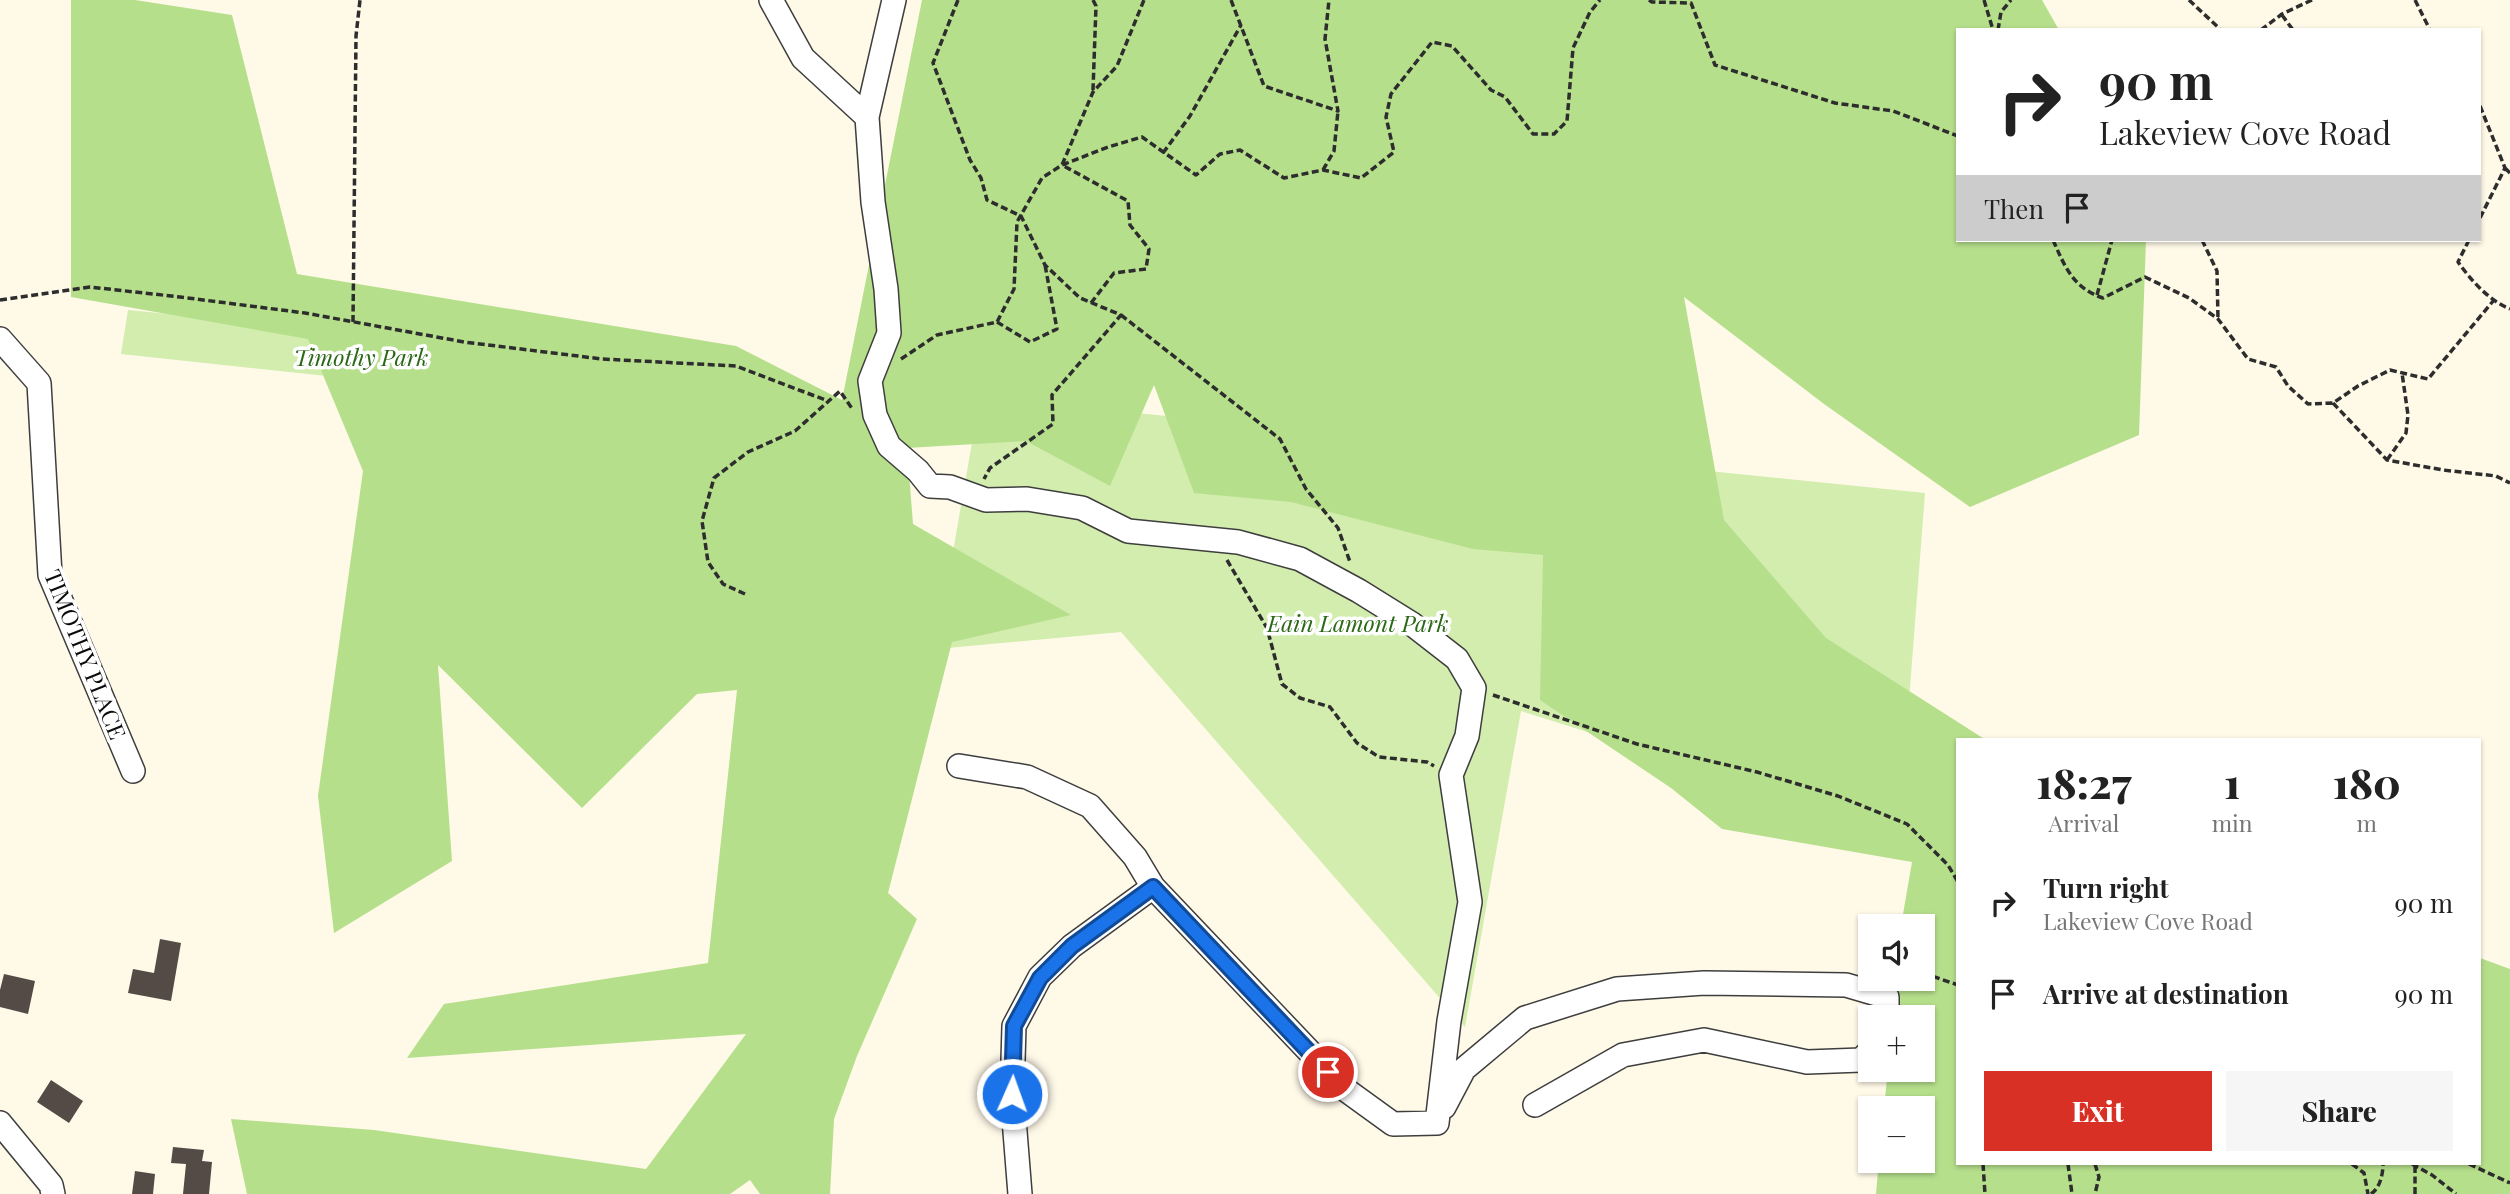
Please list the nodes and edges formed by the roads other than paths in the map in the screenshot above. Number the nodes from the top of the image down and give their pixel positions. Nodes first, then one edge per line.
1 (771, 0) edge
2 (894, 0) edge
3 (867, 117) junction
4 (0, 339) edge
5 (958, 766) dead end
6 (133, 771) dead end
7 (1153, 887) junction
8 (1886, 1005) edge
9 (1858, 1060) edge
10 (1535, 1105) dead end
11 (0, 1123) edge
12 (1437, 1123) junction
13 (53, 1194) edge
14 (1020, 1194) edge

1 - 3 street
2 - 3 street
3 - 12 street
4 - 6 street, TIMOTHY PLACE
5 - 7 street
7 - 12 street
7 - 14 street
8 - 12 street
9 - 10 street
11 - 13 street

